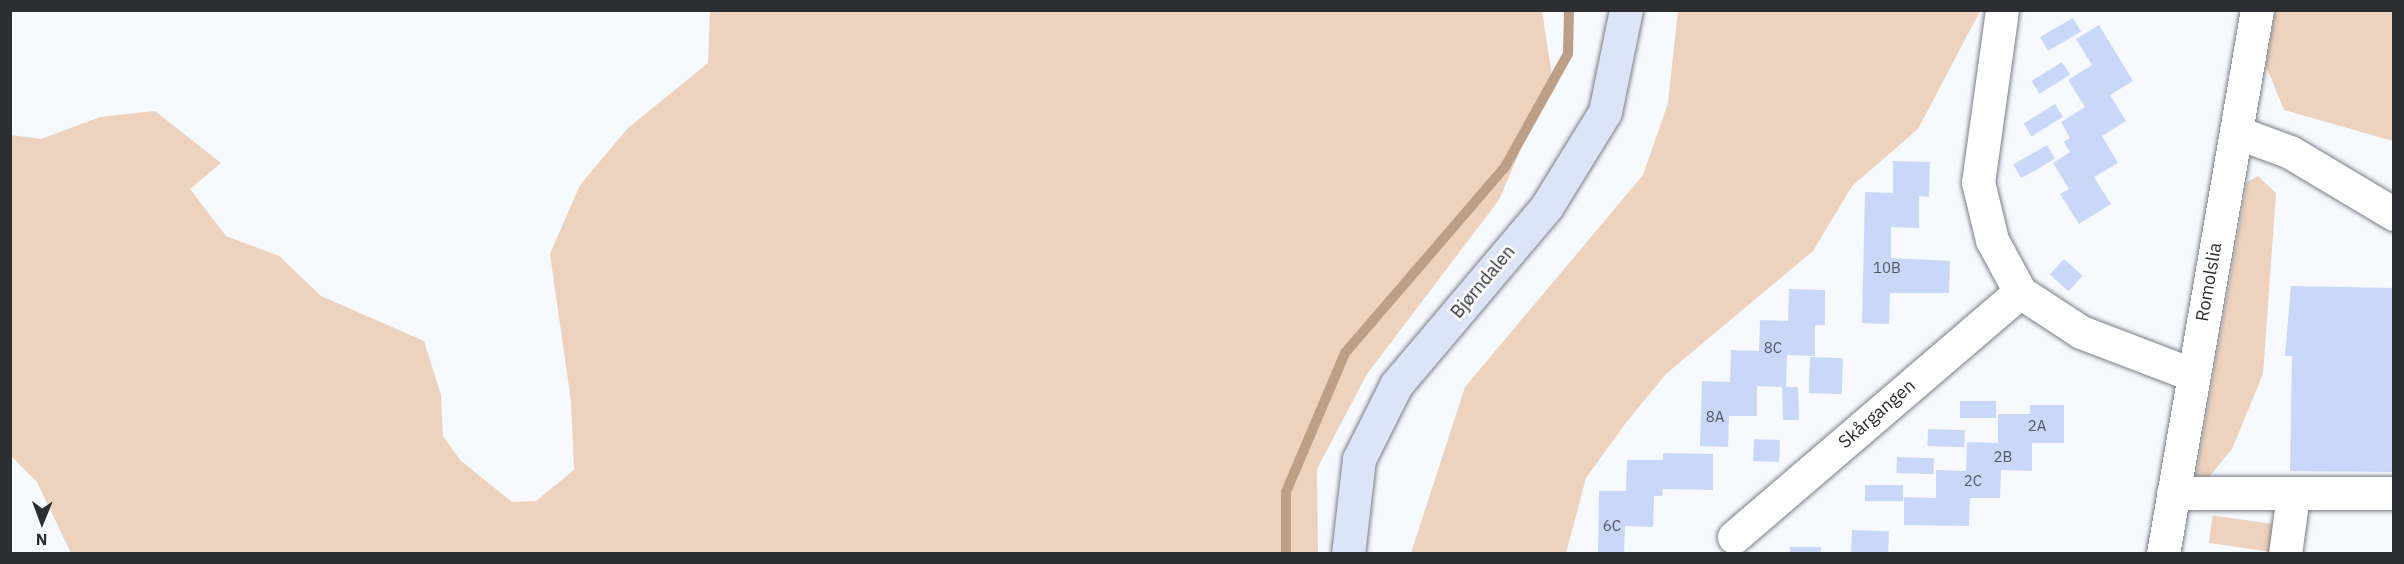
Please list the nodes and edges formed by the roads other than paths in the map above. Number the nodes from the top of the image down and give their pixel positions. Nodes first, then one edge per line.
1 (1626, 10) edge
2 (2002, 10) edge
3 (2257, 10) edge
4 (2236, 132) junction
5 (2394, 214) edge
6 (2020, 292) junction
7 (2191, 374) junction
8 (2173, 493) junction
9 (2394, 493) edge
10 (2293, 495) junction
11 (1734, 537) dead end
12 (1348, 554) edge
13 (2163, 554) edge
14 (2285, 554) edge

1 - 12 main road, Bjørndalen
2 - 6 street
3 - 4 street, Romolslia
4 - 5 street
4 - 7 street, Romolslia
6 - 7 street
6 - 11 street, Skårgangen
7 - 8 street, Romolslia
8 - 10 street
8 - 13 street, Romolslia
9 - 10 street
10 - 14 street

